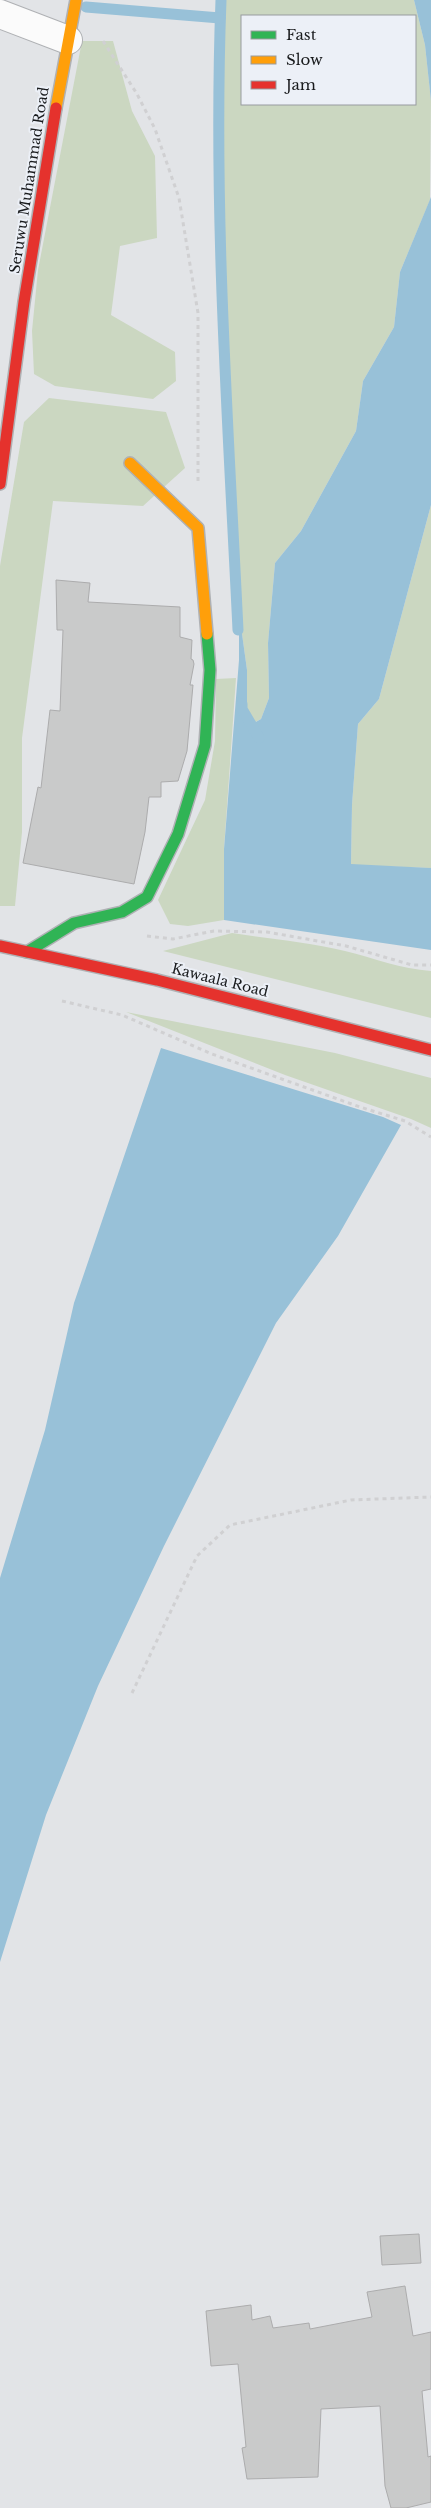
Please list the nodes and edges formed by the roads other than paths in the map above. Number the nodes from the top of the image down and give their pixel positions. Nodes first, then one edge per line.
1 (76, 0) edge
2 (0, 14) edge
3 (70, 28) junction
4 (130, 463) dead end
5 (0, 484) edge
6 (0, 946) edge
7 (27, 952) junction
8 (431, 1050) edge

1 - 3 street, Seruwu Muhammad Road
2 - 3 street
3 - 5 street, Seruwu Muhammad Road
4 - 7 street
6 - 7 street, Kawaala Road
7 - 8 street, Kawaala Road

